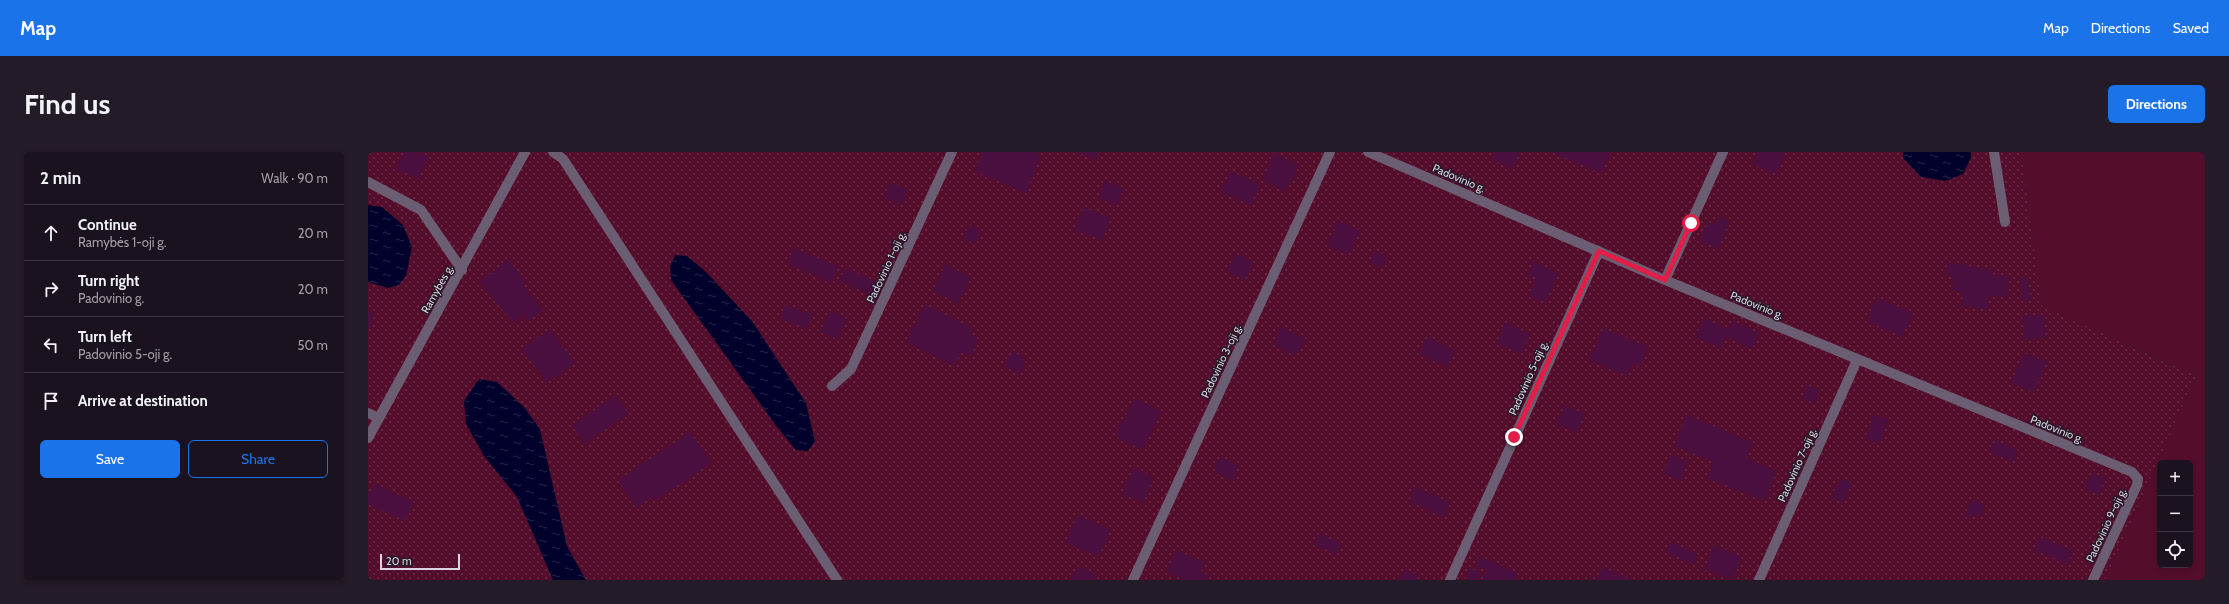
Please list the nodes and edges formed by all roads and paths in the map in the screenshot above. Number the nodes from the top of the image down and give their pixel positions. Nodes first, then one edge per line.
1 (525, 152) edge
2 (553, 152) edge
3 (952, 152) edge
4 (1330, 152) edge
5 (1368, 152) edge
6 (1723, 152) edge
7 (1994, 152) edge
8 (368, 182) edge
9 (2005, 222) dead end
10 (1599, 251) junction
11 (462, 270) junction
12 (1665, 280) junction
13 (1857, 360) junction
14 (832, 386) dead end
15 (368, 413) edge
16 (379, 418) junction
17 (368, 438) edge
18 (2138, 479) joint
19 (837, 580) edge
20 (1133, 580) edge
21 (1450, 580) edge
22 (1759, 580) edge
23 (2093, 580) edge

1 - 11 street, Ramybės g.
2 - 19 street
3 - 14 street, Padovinio 1-oji g.
4 - 20 street, Padovinio 3-oji g.
5 - 10 street, Padovinio g.
6 - 12 street
7 - 9 street
8 - 11 street
10 - 12 street, Padovinio g.
10 - 21 street, Padovinio 5-oji g.
11 - 16 street, Ramybės g.
12 - 13 street, Padovinio g.
13 - 18 street, Padovinio g.
13 - 22 street, Padovinio 7-oji g.
15 - 16 street
16 - 17 street, Ramybės g.
18 - 23 street, Padovinio 9-oji g.

